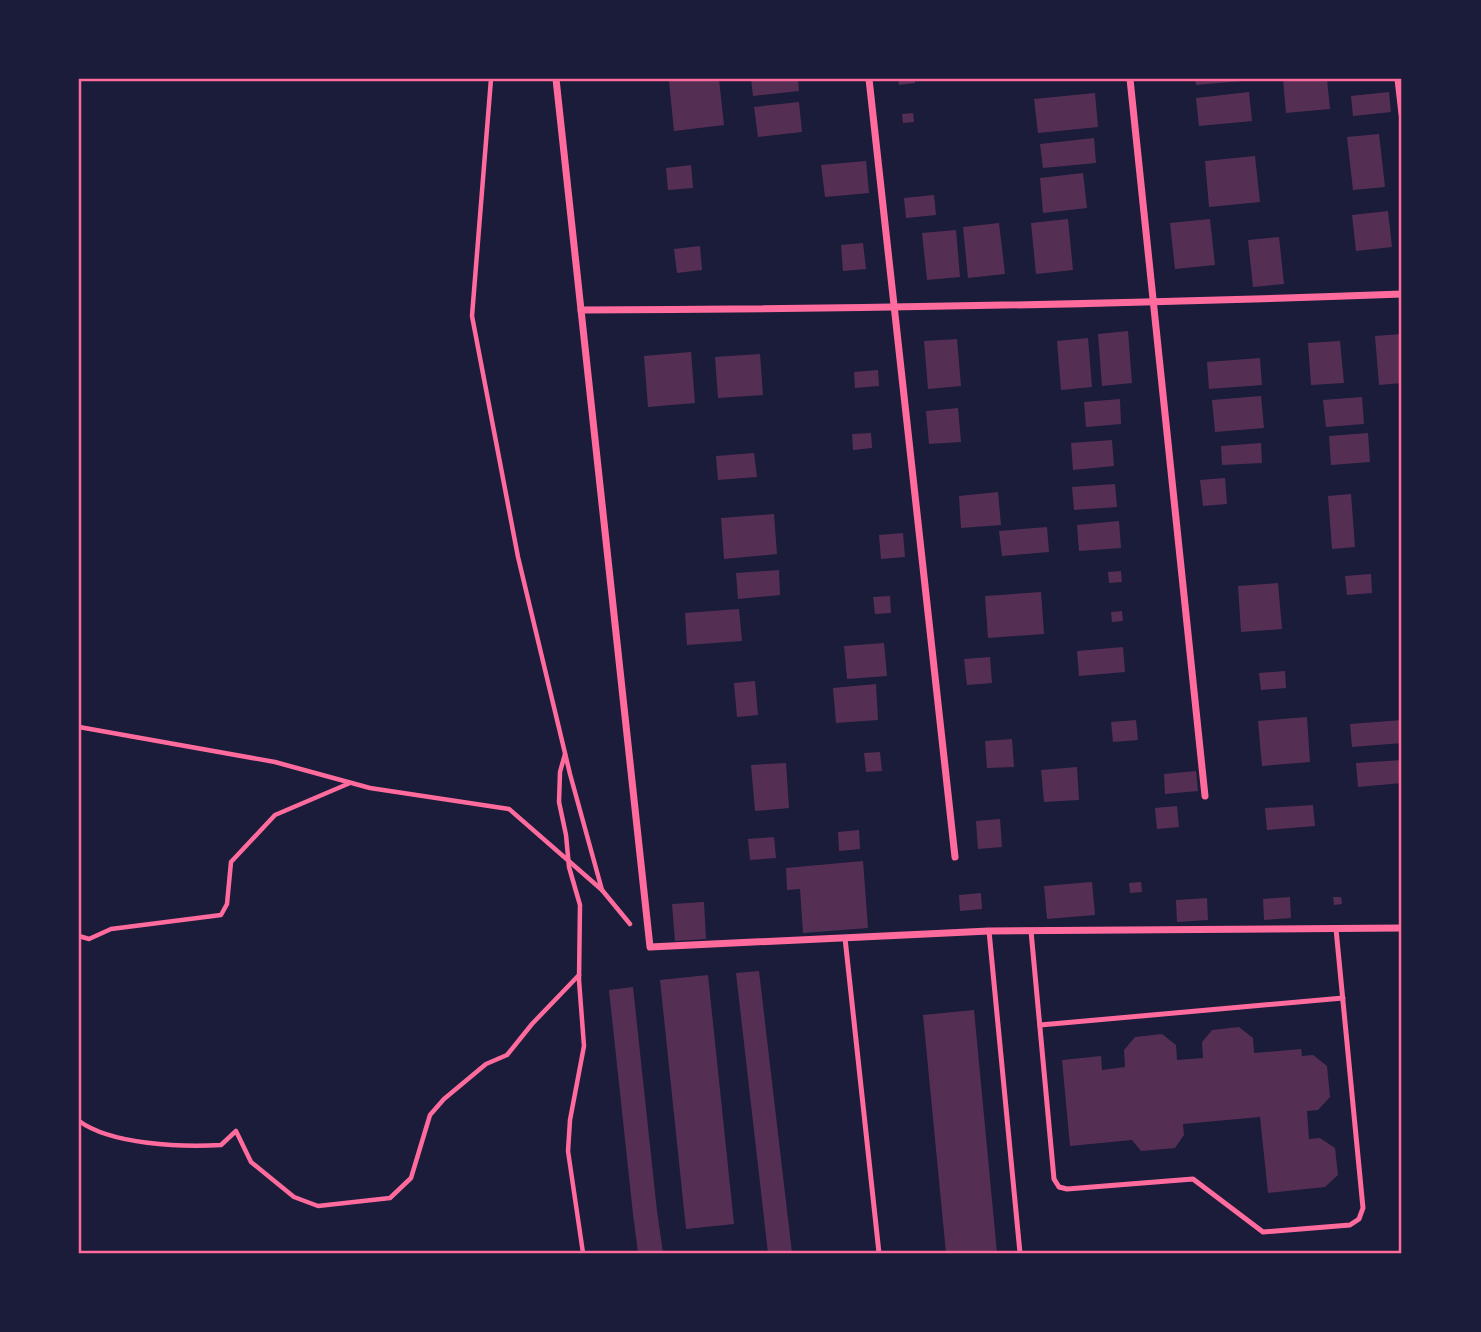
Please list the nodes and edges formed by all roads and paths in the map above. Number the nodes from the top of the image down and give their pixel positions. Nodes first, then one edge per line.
1 (491, 79) edge
2 (556, 79) edge
3 (869, 79) edge
4 (1130, 79) edge
5 (1398, 79) edge
6 (1402, 114) edge
7 (1402, 294) edge
8 (1154, 303) junction
9 (895, 309) junction
10 (581, 310) junction
11 (79, 727) edge
12 (565, 753) junction
13 (351, 783) junction
14 (1205, 796) dead end
15 (955, 857) dead end
16 (569, 861) junction
17 (602, 890) junction
18 (1402, 928) edge
19 (1336, 929) junction
20 (1031, 930) junction
21 (989, 931) junction
22 (79, 936) edge
23 (845, 938) junction
24 (650, 947) junction
25 (579, 975) junction
26 (1343, 998) junction
27 (1040, 1026) junction
28 (79, 1121) edge
29 (583, 1253) edge
30 (879, 1253) edge
31 (1020, 1253) edge

1 - 12 path
2 - 10 street
3 - 9 street
4 - 8 street
5 - 6 street
7 - 8 street
8 - 9 street
8 - 14 street
9 - 10 street
9 - 15 street
10 - 24 street
11 - 13 path
12 - 16 path
12 - 17 path
13 - 16 path
13 - 22 path
16 - 17 path
16 - 25 path
17 - 24 path
18 - 19 street
19 - 20 street
19 - 26 lane
20 - 21 street
20 - 27 lane
21 - 23 street
21 - 31 lane
23 - 24 street
23 - 30 lane
25 - 28 path
25 - 29 path
26 - 27 lane
26 - 27 lane

